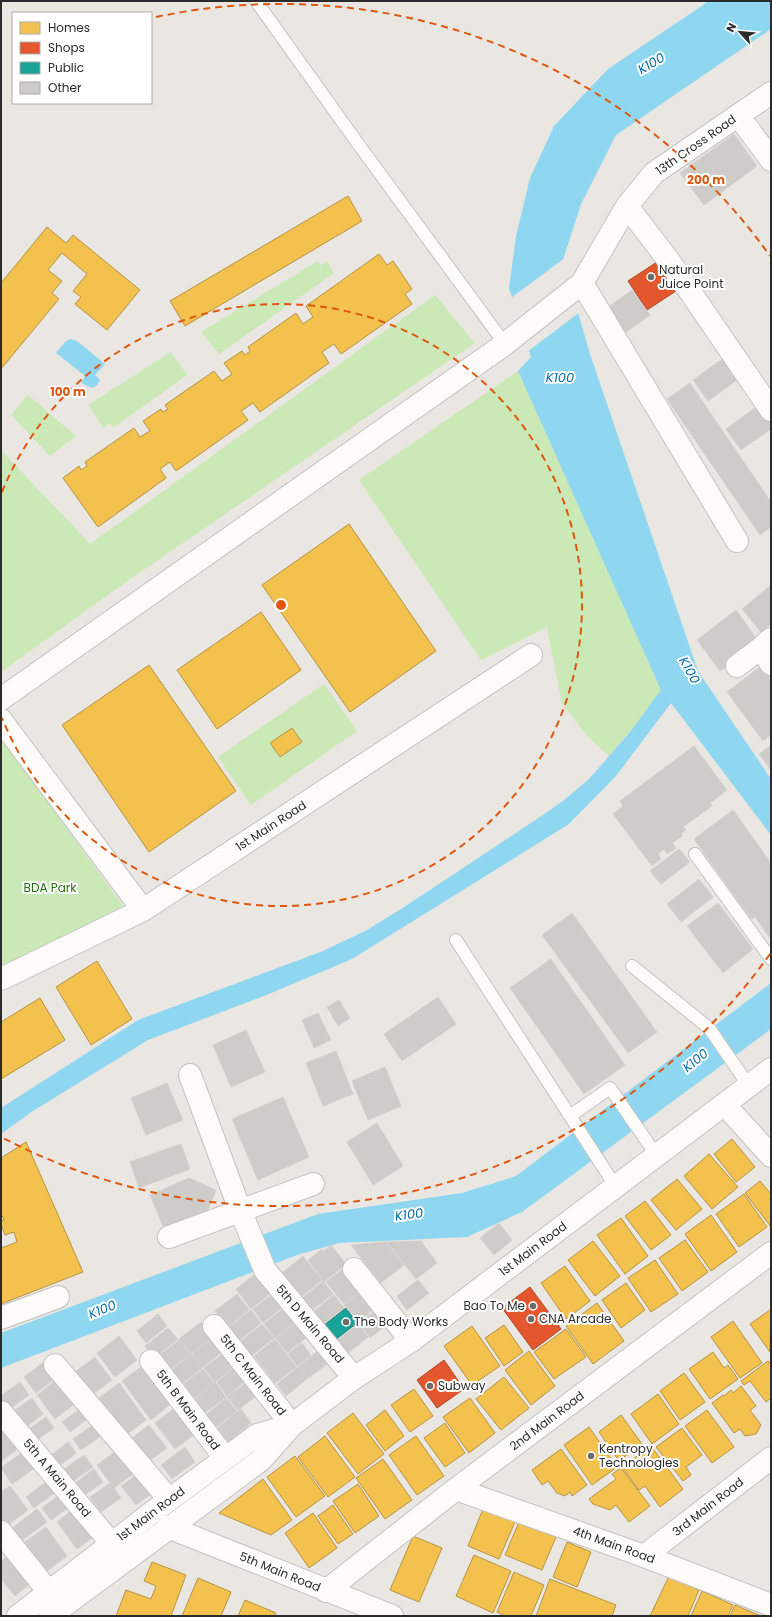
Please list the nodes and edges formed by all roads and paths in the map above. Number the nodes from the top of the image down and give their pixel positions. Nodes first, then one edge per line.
1 (256, 1) edge
2 (771, 93) edge
3 (738, 115) junction
4 (771, 160) edge
5 (627, 206) junction
6 (580, 285) junction
7 (513, 337) junction
8 (771, 410) edge
9 (737, 541) dead end
10 (768, 650) edge
11 (531, 655) dead end
12 (737, 666) dead end
13 (3, 694) edge
14 (1, 720) edge
15 (695, 854) dead end
16 (143, 910) junction
17 (456, 940) dead end
18 (771, 959) edge
19 (632, 966) dead end
20 (1, 978) edge
21 (771, 1069) edge
22 (190, 1075) dead end
23 (749, 1086) junction
24 (725, 1105) junction
25 (570, 1116) junction
26 (658, 1156) junction
27 (771, 1156) edge
28 (313, 1184) dead end
29 (616, 1187) junction
30 (240, 1210) junction
31 (169, 1237) dead end
32 (771, 1254) edge
33 (354, 1269) dead end
34 (58, 1297) dead end
35 (1, 1318) edge
36 (214, 1326) dead end
37 (411, 1341) junction
38 (151, 1361) dead end
39 (55, 1365) dead end
40 (354, 1378) junction
41 (1, 1412) edge
42 (292, 1425) junction
43 (224, 1458) junction
44 (771, 1458) edge
45 (456, 1489) junction
46 (162, 1491) dead end
47 (168, 1527) junction
48 (1, 1532) edge
49 (112, 1544) junction
50 (644, 1556) junction
51 (326, 1591) junction
52 (49, 1592) junction
53 (771, 1605) edge
54 (18, 1616) edge
55 (50, 1616) edge
56 (392, 1616) edge

1 - 7 lane
2 - 3 street, 13th Cross Road
3 - 4 street
3 - 5 street, 13th Cross Road
5 - 6 street, 13th Cross Road
5 - 8 street
6 - 7 street
6 - 9 street
7 - 13 street
10 - 12 street
11 - 16 street, 1st Main Road
14 - 16 street
15 - 18 lane
16 - 20 street, 1st Main Road
17 - 25 lane
19 - 23 lane
21 - 23 street, 1st Main Road
22 - 30 street, 5th D Main Road
23 - 24 street, 1st Main Road
24 - 26 street, 1st Main Road
24 - 27 street
25 - 26 lane
25 - 29 lane
26 - 29 street, 1st Main Road
28 - 30 street
29 - 37 street, 1st Main Road
30 - 31 street
30 - 40 street, 5th D Main Road
32 - 45 street, 2nd Main Road
33 - 37 street
34 - 35 street
36 - 42 street, 5th C Main Road
37 - 40 street, 1st Main Road
38 - 43 street, 5th B Main Road
39 - 46 street
40 - 42 street, 1st Main Road
41 - 49 street, 5th A Main Road
42 - 43 street, 1st Main Road
42 - 47 street, 1st Main Road
43 - 49 street, 1st Main Road
44 - 50 street, 3rd Main Road
45 - 50 street, 4th Main Road
45 - 51 street, 2nd Main Road
47 - 51 street, 5th Main Road
47 - 55 street, 1st Main Road
48 - 52 street
49 - 52 street, 1st Main Road
50 - 53 street, 4th Main Road
51 - 56 street, 5th Main Road
52 - 54 street, 1st Main Road

